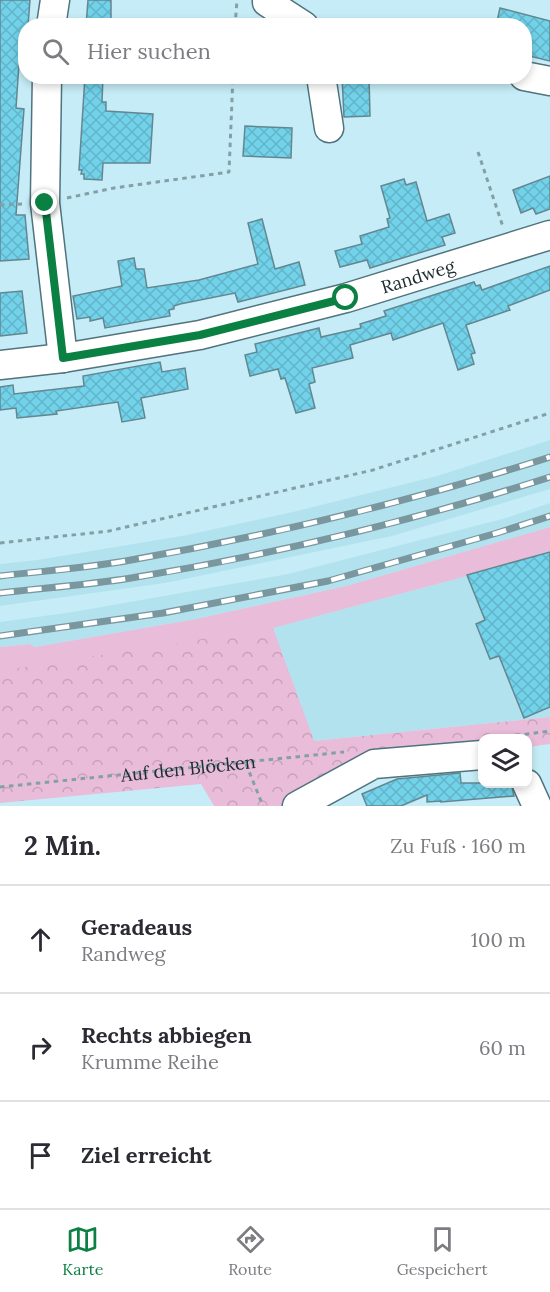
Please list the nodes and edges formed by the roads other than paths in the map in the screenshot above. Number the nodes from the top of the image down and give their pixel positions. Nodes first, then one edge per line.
1 (55, 0) edge
2 (267, 0) edge
3 (52, 18) edge
4 (292, 18) edge
5 (532, 77) edge
6 (550, 81) edge
7 (47, 84) edge
8 (322, 84) edge
9 (329, 128) dead end
10 (550, 235) edge
11 (63, 358) junction
12 (0, 365) edge
13 (478, 755) edge
14 (529, 788) edge
15 (297, 806) edge
16 (537, 806) edge

1 - 3 street
2 - 4 street
5 - 6 street
7 - 11 street
8 - 9 street
10 - 11 street, Randweg
11 - 12 street, Randweg
13 - 15 street
14 - 16 street

